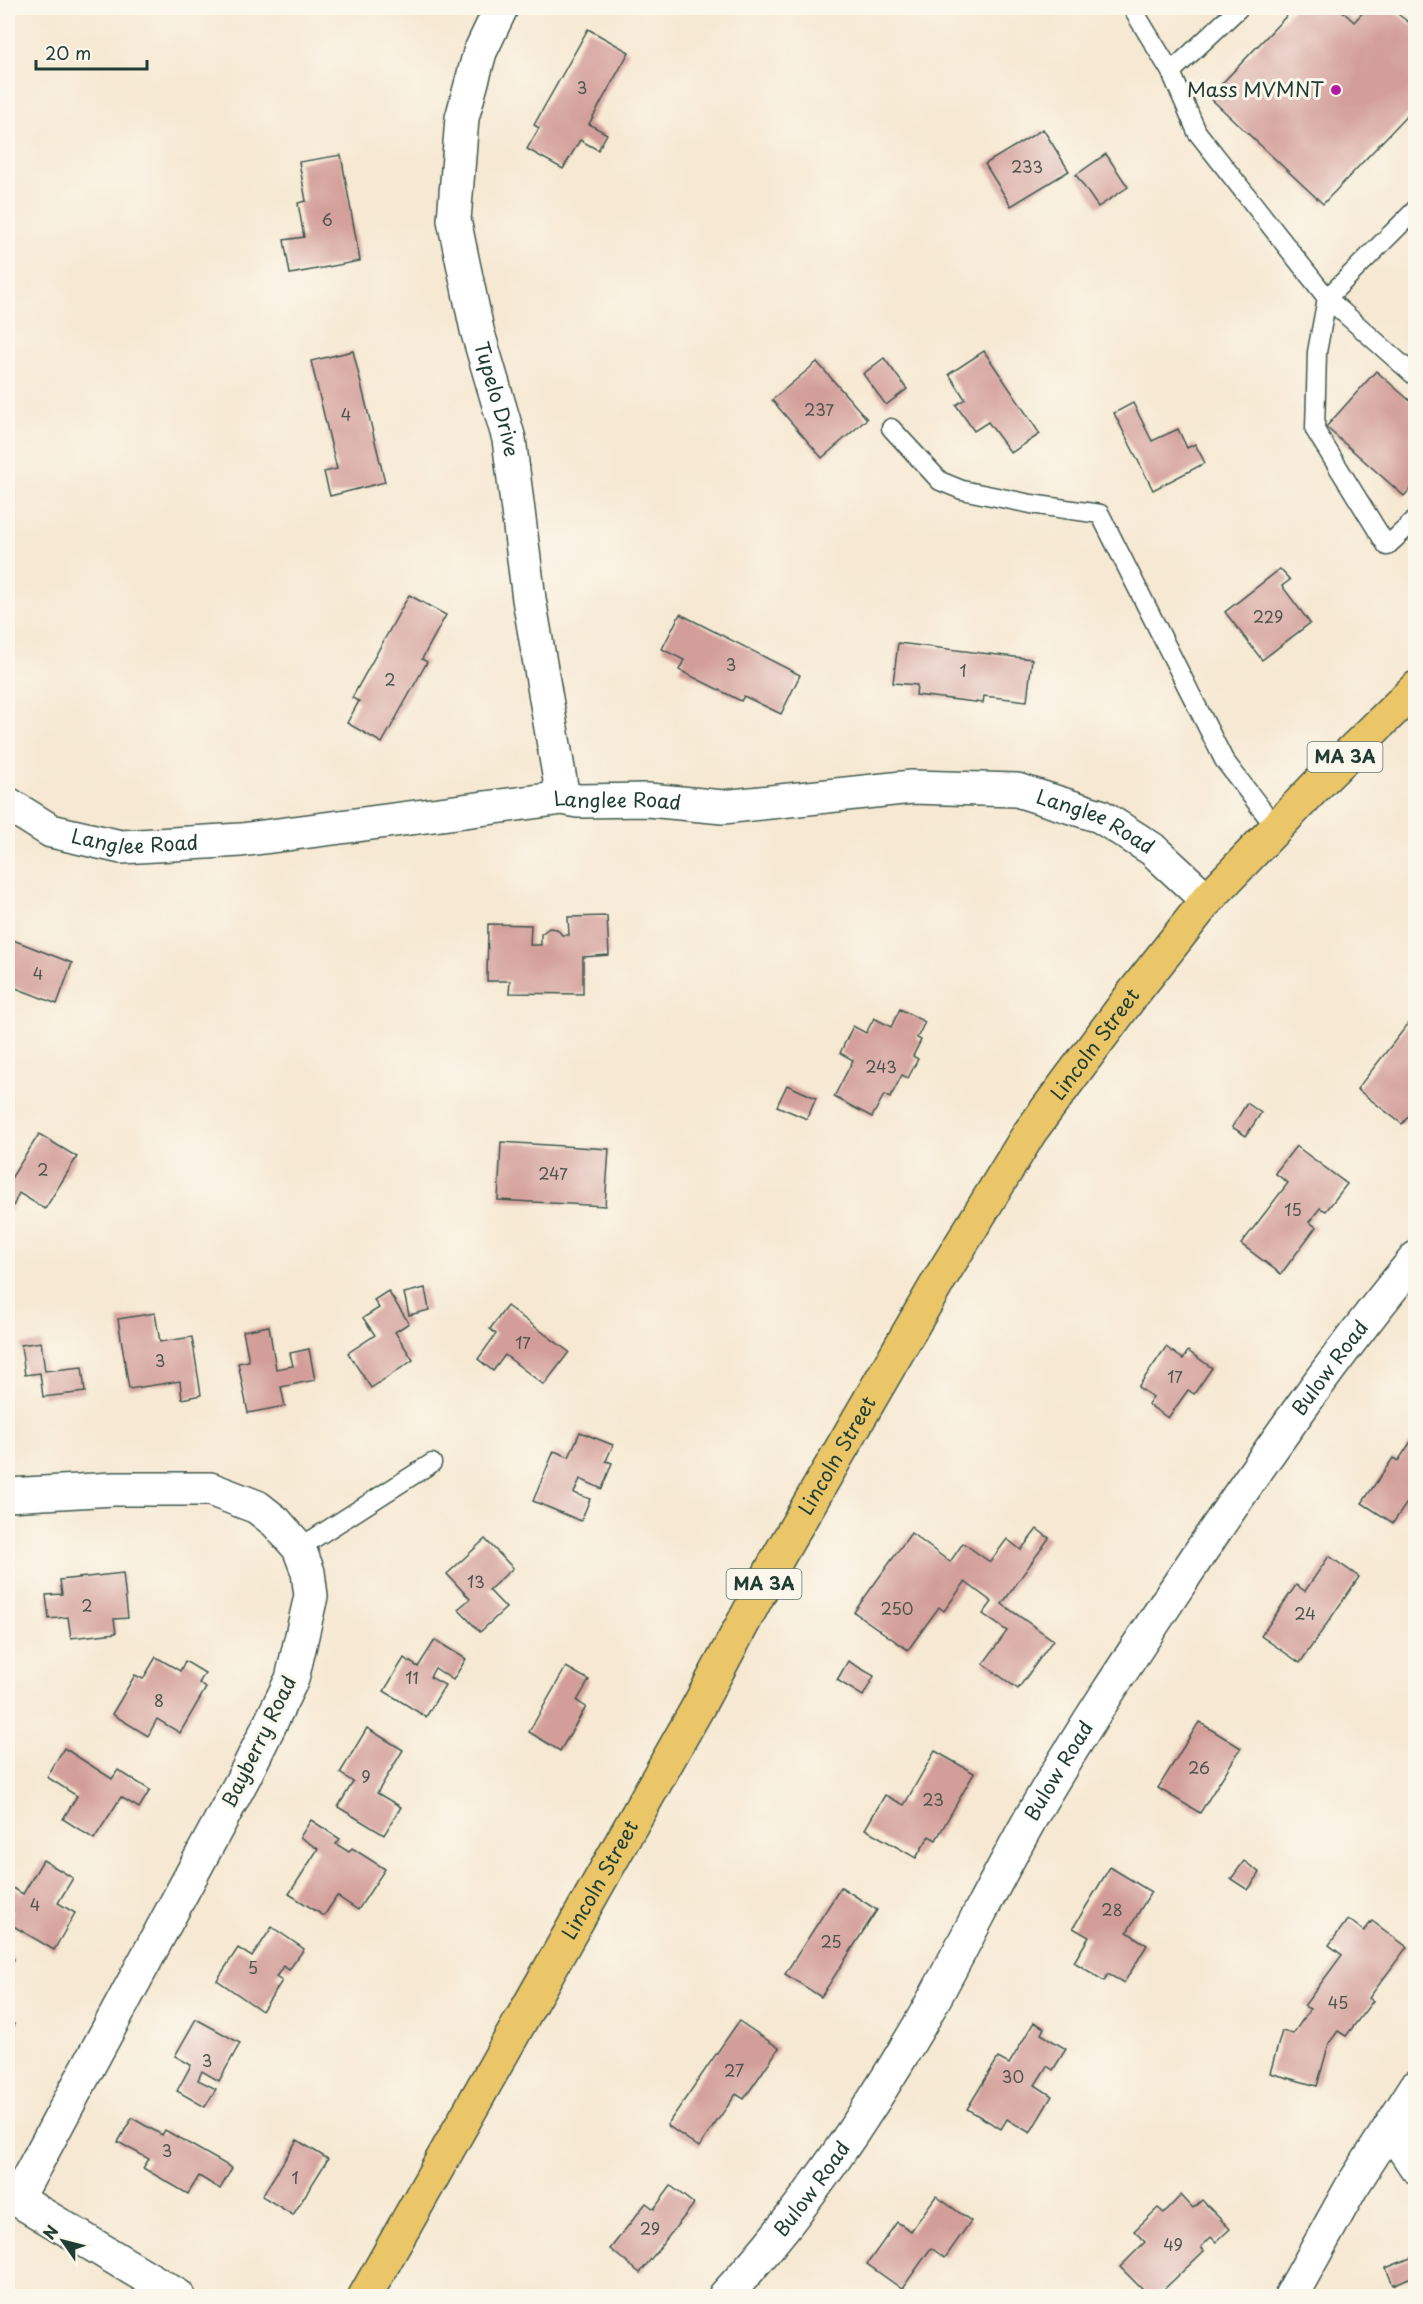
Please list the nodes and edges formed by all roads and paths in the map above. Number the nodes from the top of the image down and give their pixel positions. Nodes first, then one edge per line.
1 (501, 8) edge
2 (1132, 8) edge
3 (1239, 8) edge
4 (1171, 72) junction
5 (1416, 209) edge
6 (1327, 298) junction
7 (1416, 377) edge
8 (891, 428) dead end
9 (1416, 519) edge
10 (1416, 688) edge
11 (563, 798) junction
12 (8, 804) edge
13 (1276, 828) junction
14 (1207, 900) junction
15 (1416, 1258) edge
16 (432, 1463) dead end
17 (8, 1495) edge
18 (299, 1548) junction
19 (1416, 2087) edge
20 (1390, 2128) junction
21 (1416, 2167) edge
22 (12, 2197) edge
23 (178, 2296) edge
24 (365, 2296) edge
25 (725, 2296) edge
26 (1291, 2296) edge

1 - 11 street, Tupelo Drive
2 - 4 lane
3 - 4 lane
4 - 6 lane
5 - 6 lane
6 - 7 lane
6 - 9 lane
8 - 13 lane
10 - 13 main road, Lincoln Street / MA 3A
11 - 12 street, Langlee Road
11 - 14 street, Langlee Road
13 - 14 main road, Lincoln Street / MA 3A
14 - 24 main road, Lincoln Street / MA 3A
15 - 25 street, Bulow Road
16 - 18 lane
17 - 18 street, Bayberry Road
18 - 22 street, Bayberry Road
19 - 20 street
20 - 21 street
20 - 26 street
22 - 23 street

